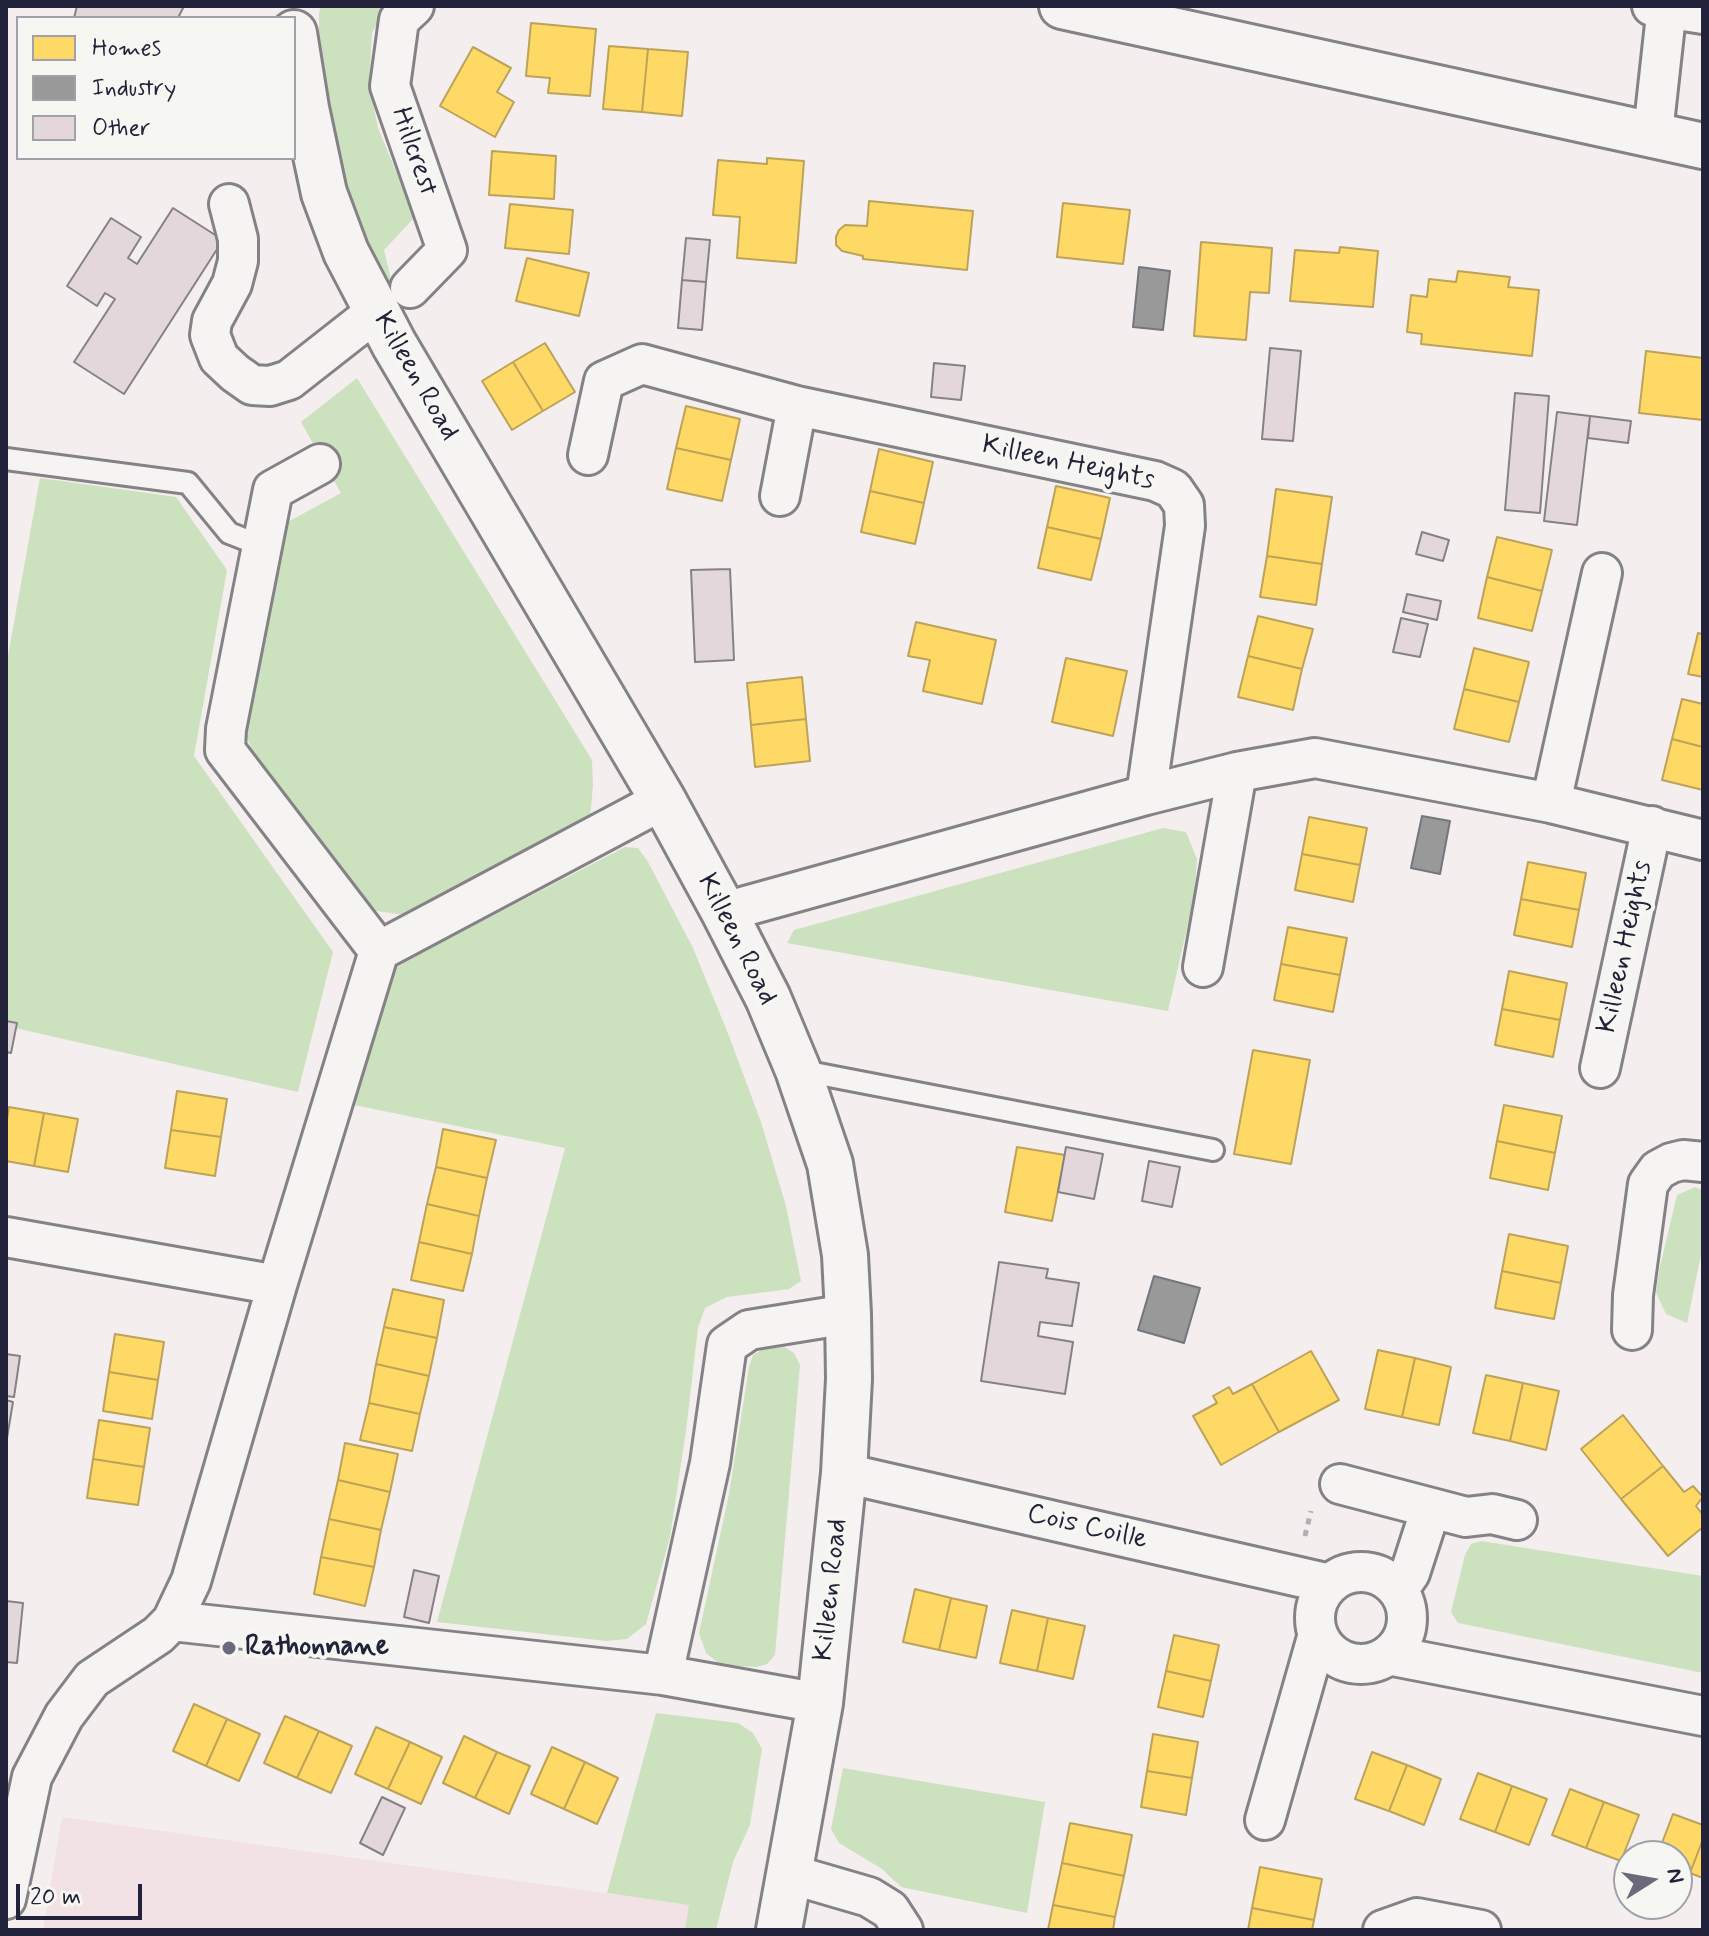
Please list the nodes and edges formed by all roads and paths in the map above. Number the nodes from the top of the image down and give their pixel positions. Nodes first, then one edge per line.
1 (414, 6) edge
2 (1062, 6) edge
3 (1672, 9) edge
4 (296, 44) edge
5 (1653, 133) junction
6 (1703, 146) edge
7 (229, 204) dead end
8 (394, 300) junction
9 (797, 406) junction
10 (588, 455) dead end
11 (6, 459) edge
12 (320, 464) dead end
13 (780, 496) dead end
14 (262, 546) junction
15 (1602, 573) dead end
16 (1237, 772) junction
17 (1146, 795) junction
18 (663, 800) junction
19 (1551, 803) junction
20 (1652, 826) junction
21 (1703, 840) edge
22 (724, 912) junction
23 (379, 951) junction
24 (1203, 967) dead end
25 (1600, 1068) dead end
26 (798, 1070) junction
27 (1213, 1150) dead end
28 (1703, 1162) edge
29 (6, 1237) edge
30 (277, 1285) junction
31 (848, 1314) junction
32 (1632, 1330) dead end
33 (844, 1473) junction
34 (1340, 1484) joint
35 (1431, 1508) junction
36 (1517, 1520) dead end
37 (1312, 1580) junction
38 (1398, 1590) junction
39 (172, 1621) junction
40 (1318, 1634) junction
41 (1388, 1655) junction
42 (663, 1675) junction
43 (820, 1703) junction
44 (1703, 1716) edge
45 (19, 1775) edge
46 (1265, 1820) dead end
47 (790, 1874) junction
48 (6, 1899) edge
49 (779, 1930) edge
50 (903, 1930) edge
51 (1383, 1930) edge
52 (1481, 1930) edge

1 - 8 street, Hillcrest
2 - 5 street
3 - 5 street
4 - 8 street, Killeen Road
5 - 6 street
7 - 8 street
8 - 18 street, Killeen Road
9 - 10 street, Killeen Heights
9 - 13 street
9 - 17 street, Killeen Heights
11 - 14 lane
12 - 14 street
14 - 23 street
15 - 19 street
16 - 17 street, Killeen Heights
16 - 19 street, Killeen Heights
16 - 24 street
17 - 22 street, Killeen Heights
18 - 22 street, Killeen Road
18 - 23 street
19 - 20 street, Killeen Heights
20 - 21 street, Killeen Heights
20 - 25 street, Killeen Heights
22 - 26 street, Killeen Road
23 - 30 street
26 - 27 lane
26 - 31 street, Killeen Road
28 - 32 street
29 - 30 street
30 - 39 street
31 - 33 street, Killeen Road
31 - 42 street
33 - 37 street, Cois Coille
33 - 43 street, Killeen Road
34 - 35 street
34 - 37 path
35 - 36 street
35 - 38 street
37 - 38 street
37 - 40 street
38 - 41 street
39 - 42 street
39 - 45 street
40 - 41 street
40 - 46 street
41 - 44 street
42 - 43 street
43 - 47 street, Killeen Road
45 - 48 street
47 - 49 street, Killeen Road
47 - 50 street
51 - 52 street

